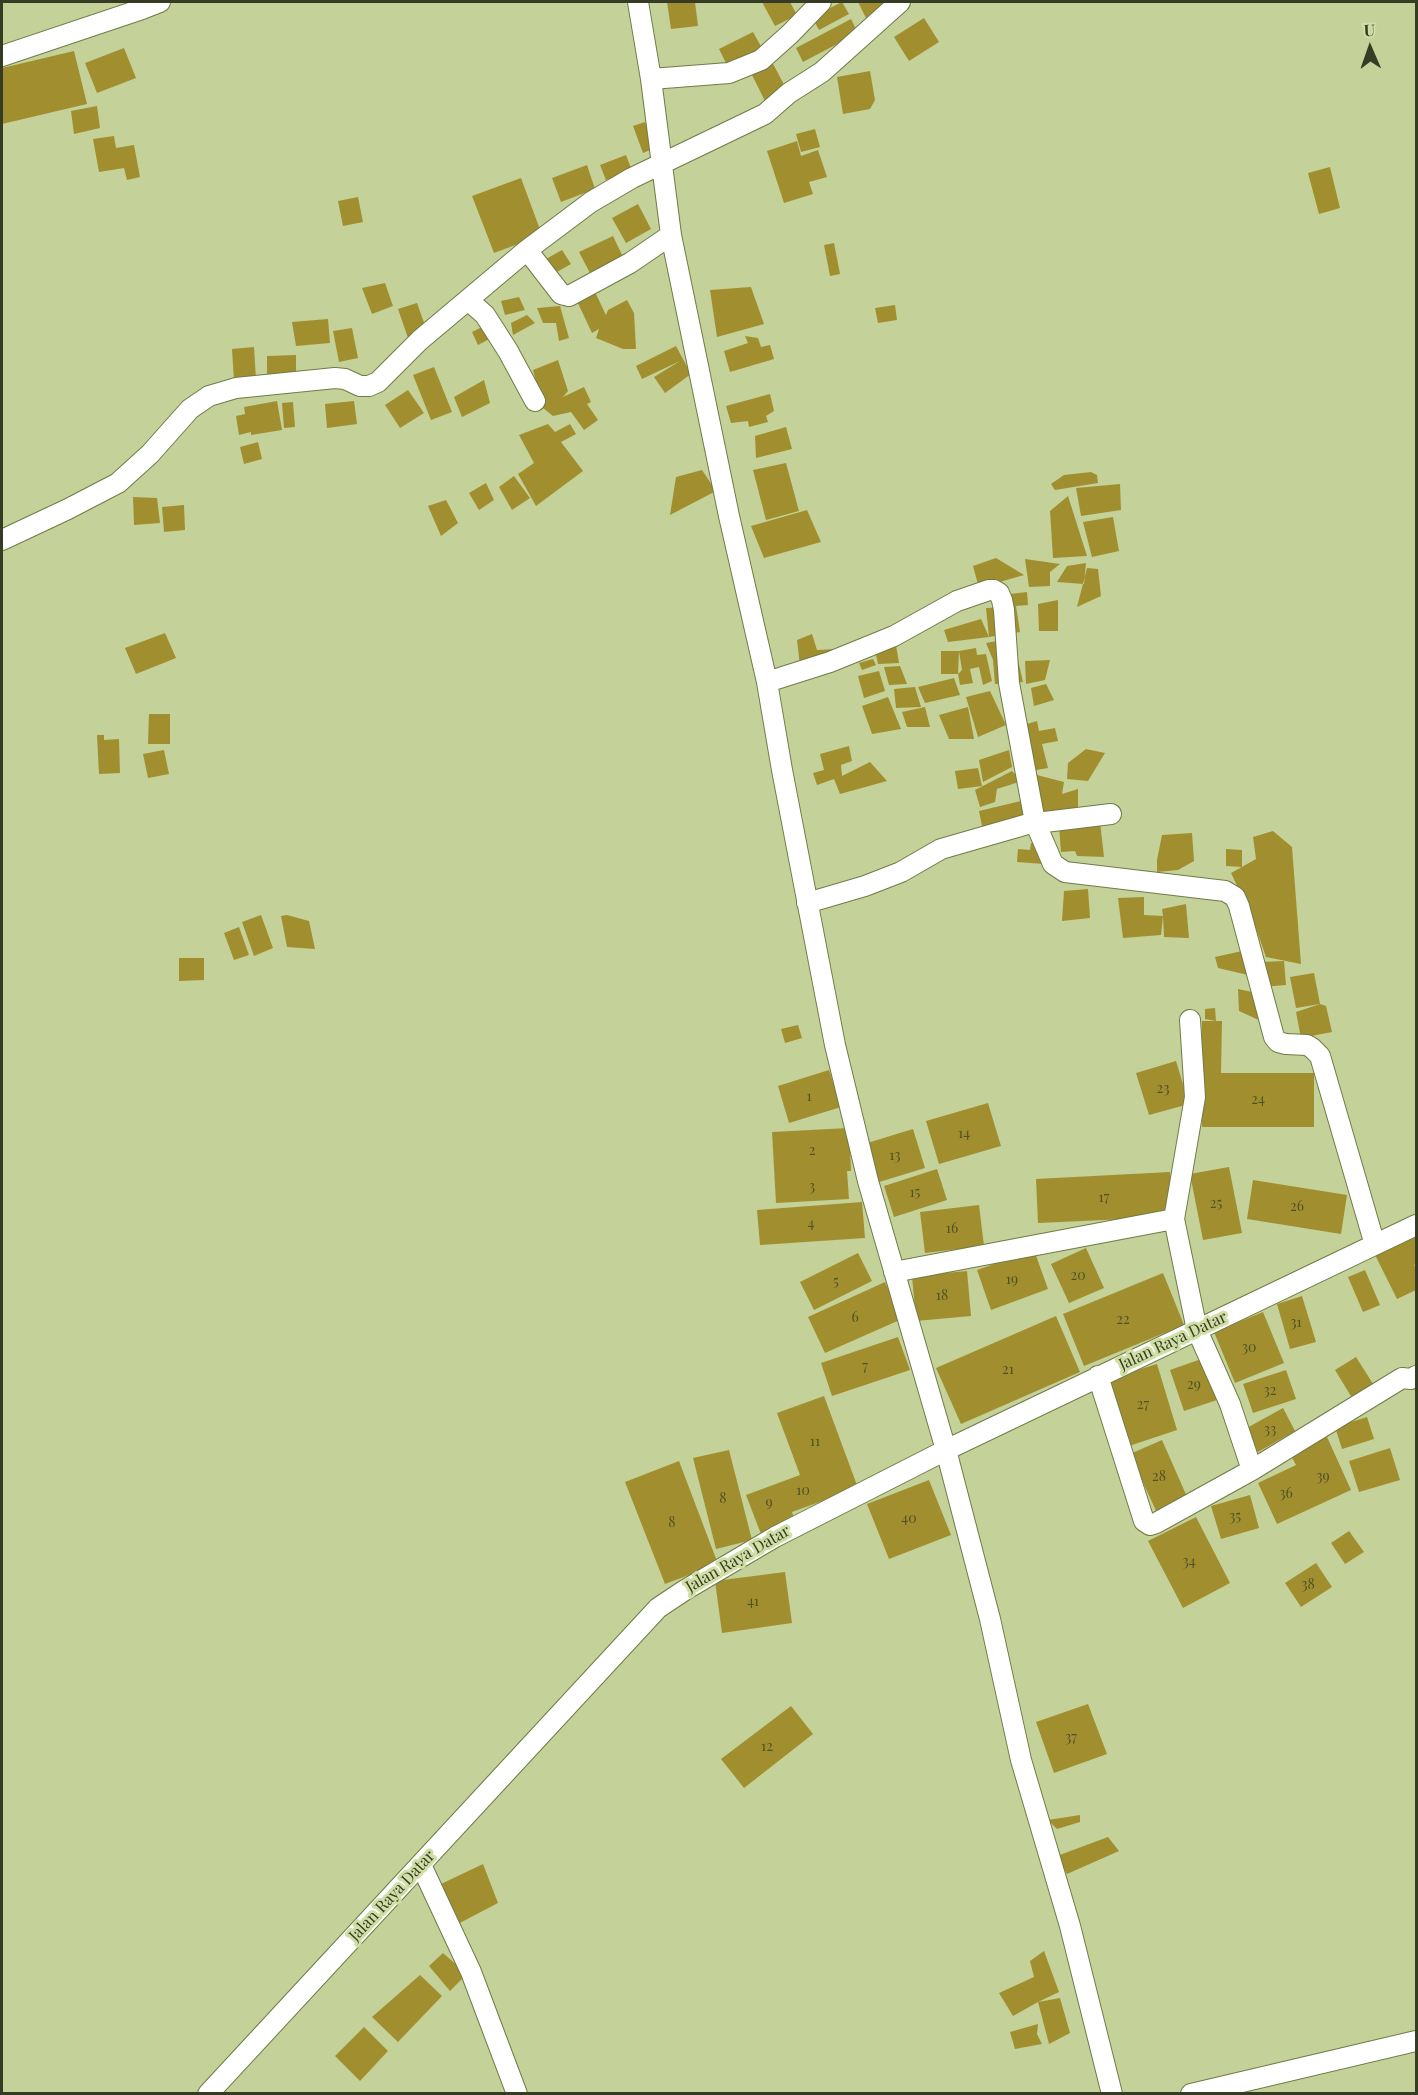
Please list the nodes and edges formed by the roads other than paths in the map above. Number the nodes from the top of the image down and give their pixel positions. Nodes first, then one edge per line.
1 (160, 2) edge
2 (638, 2) edge
3 (821, 2) edge
4 (900, 2) edge
5 (2, 56) edge
6 (651, 79) junction
7 (662, 164) junction
8 (671, 235) junction
9 (527, 250) junction
10 (468, 300) junction
11 (535, 401) dead end
12 (2, 540) edge
13 (767, 682) junction
14 (1111, 814) dead end
15 (1035, 822) junction
16 (807, 903) junction
17 (1190, 1020) dead end
18 (1174, 1219) junction
19 (1416, 1226) edge
20 (1375, 1245) junction
21 (894, 1272) junction
22 (1197, 1330) junction
23 (1098, 1376) junction
24 (1416, 1376) edge
25 (946, 1450) junction
26 (1252, 1470) junction
27 (421, 1865) junction
28 (1416, 2041) edge
29 (208, 2094) edge
30 (517, 2094) edge
31 (1112, 2094) edge
32 (1191, 2094) edge

1 - 5 street
2 - 6 street
3 - 6 street
4 - 7 street
6 - 7 street
7 - 8 street
7 - 9 street
8 - 9 street
8 - 13 street
9 - 10 street
10 - 11 street
10 - 12 street
13 - 15 street
13 - 16 street
14 - 15 street
15 - 16 street
15 - 20 street
16 - 21 street
17 - 18 street
18 - 21 street
18 - 22 street
19 - 20 street, Jalan Raya Datar
20 - 22 street, Jalan Raya Datar
21 - 25 street
22 - 23 street, Jalan Raya Datar
22 - 26 street
23 - 25 street, Jalan Raya Datar
23 - 26 street
24 - 26 street
25 - 27 street, Jalan Raya Datar
25 - 31 street
27 - 29 street, Jalan Raya Datar
27 - 30 street
28 - 32 street

